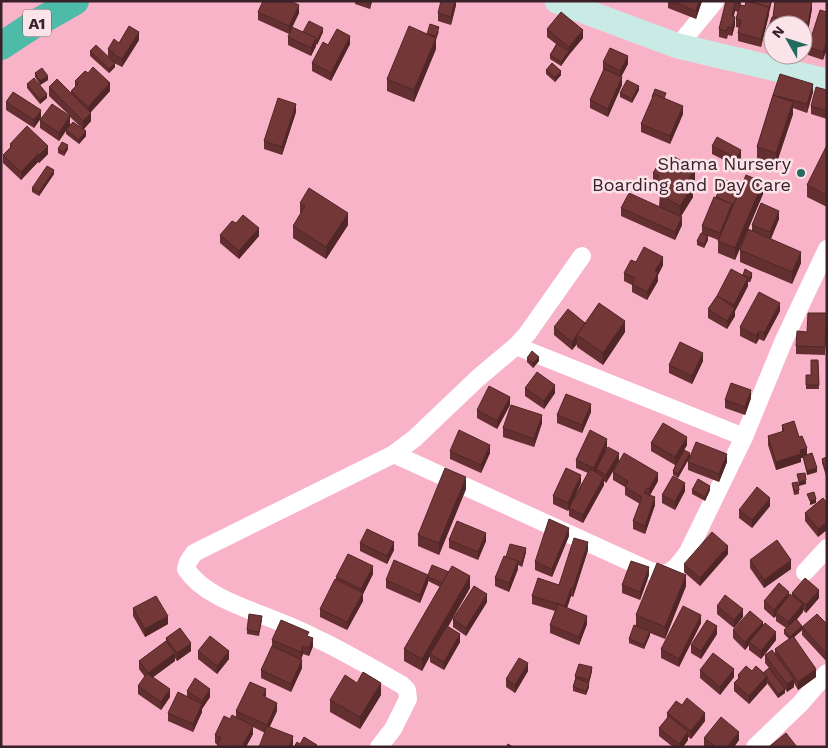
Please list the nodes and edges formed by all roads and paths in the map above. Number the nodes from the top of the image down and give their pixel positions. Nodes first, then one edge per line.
1 (75, 1) edge
2 (557, 1) edge
3 (715, 1) edge
4 (1, 46) edge
5 (678, 46) junction
6 (827, 80) edge
7 (827, 249) edge
8 (582, 256) dead end
9 (516, 346) junction
10 (744, 437) junction
11 (394, 454) junction
12 (827, 548) edge
13 (806, 572) dead end
14 (827, 672) edge
15 (379, 747) edge
16 (755, 747) edge

1 - 4 highway, A1
2 - 5 street
3 - 5 street
5 - 6 street
7 - 10 street
8 - 9 street
9 - 10 street
9 - 11 street
10 - 11 street
11 - 15 street
12 - 13 street
14 - 16 street

